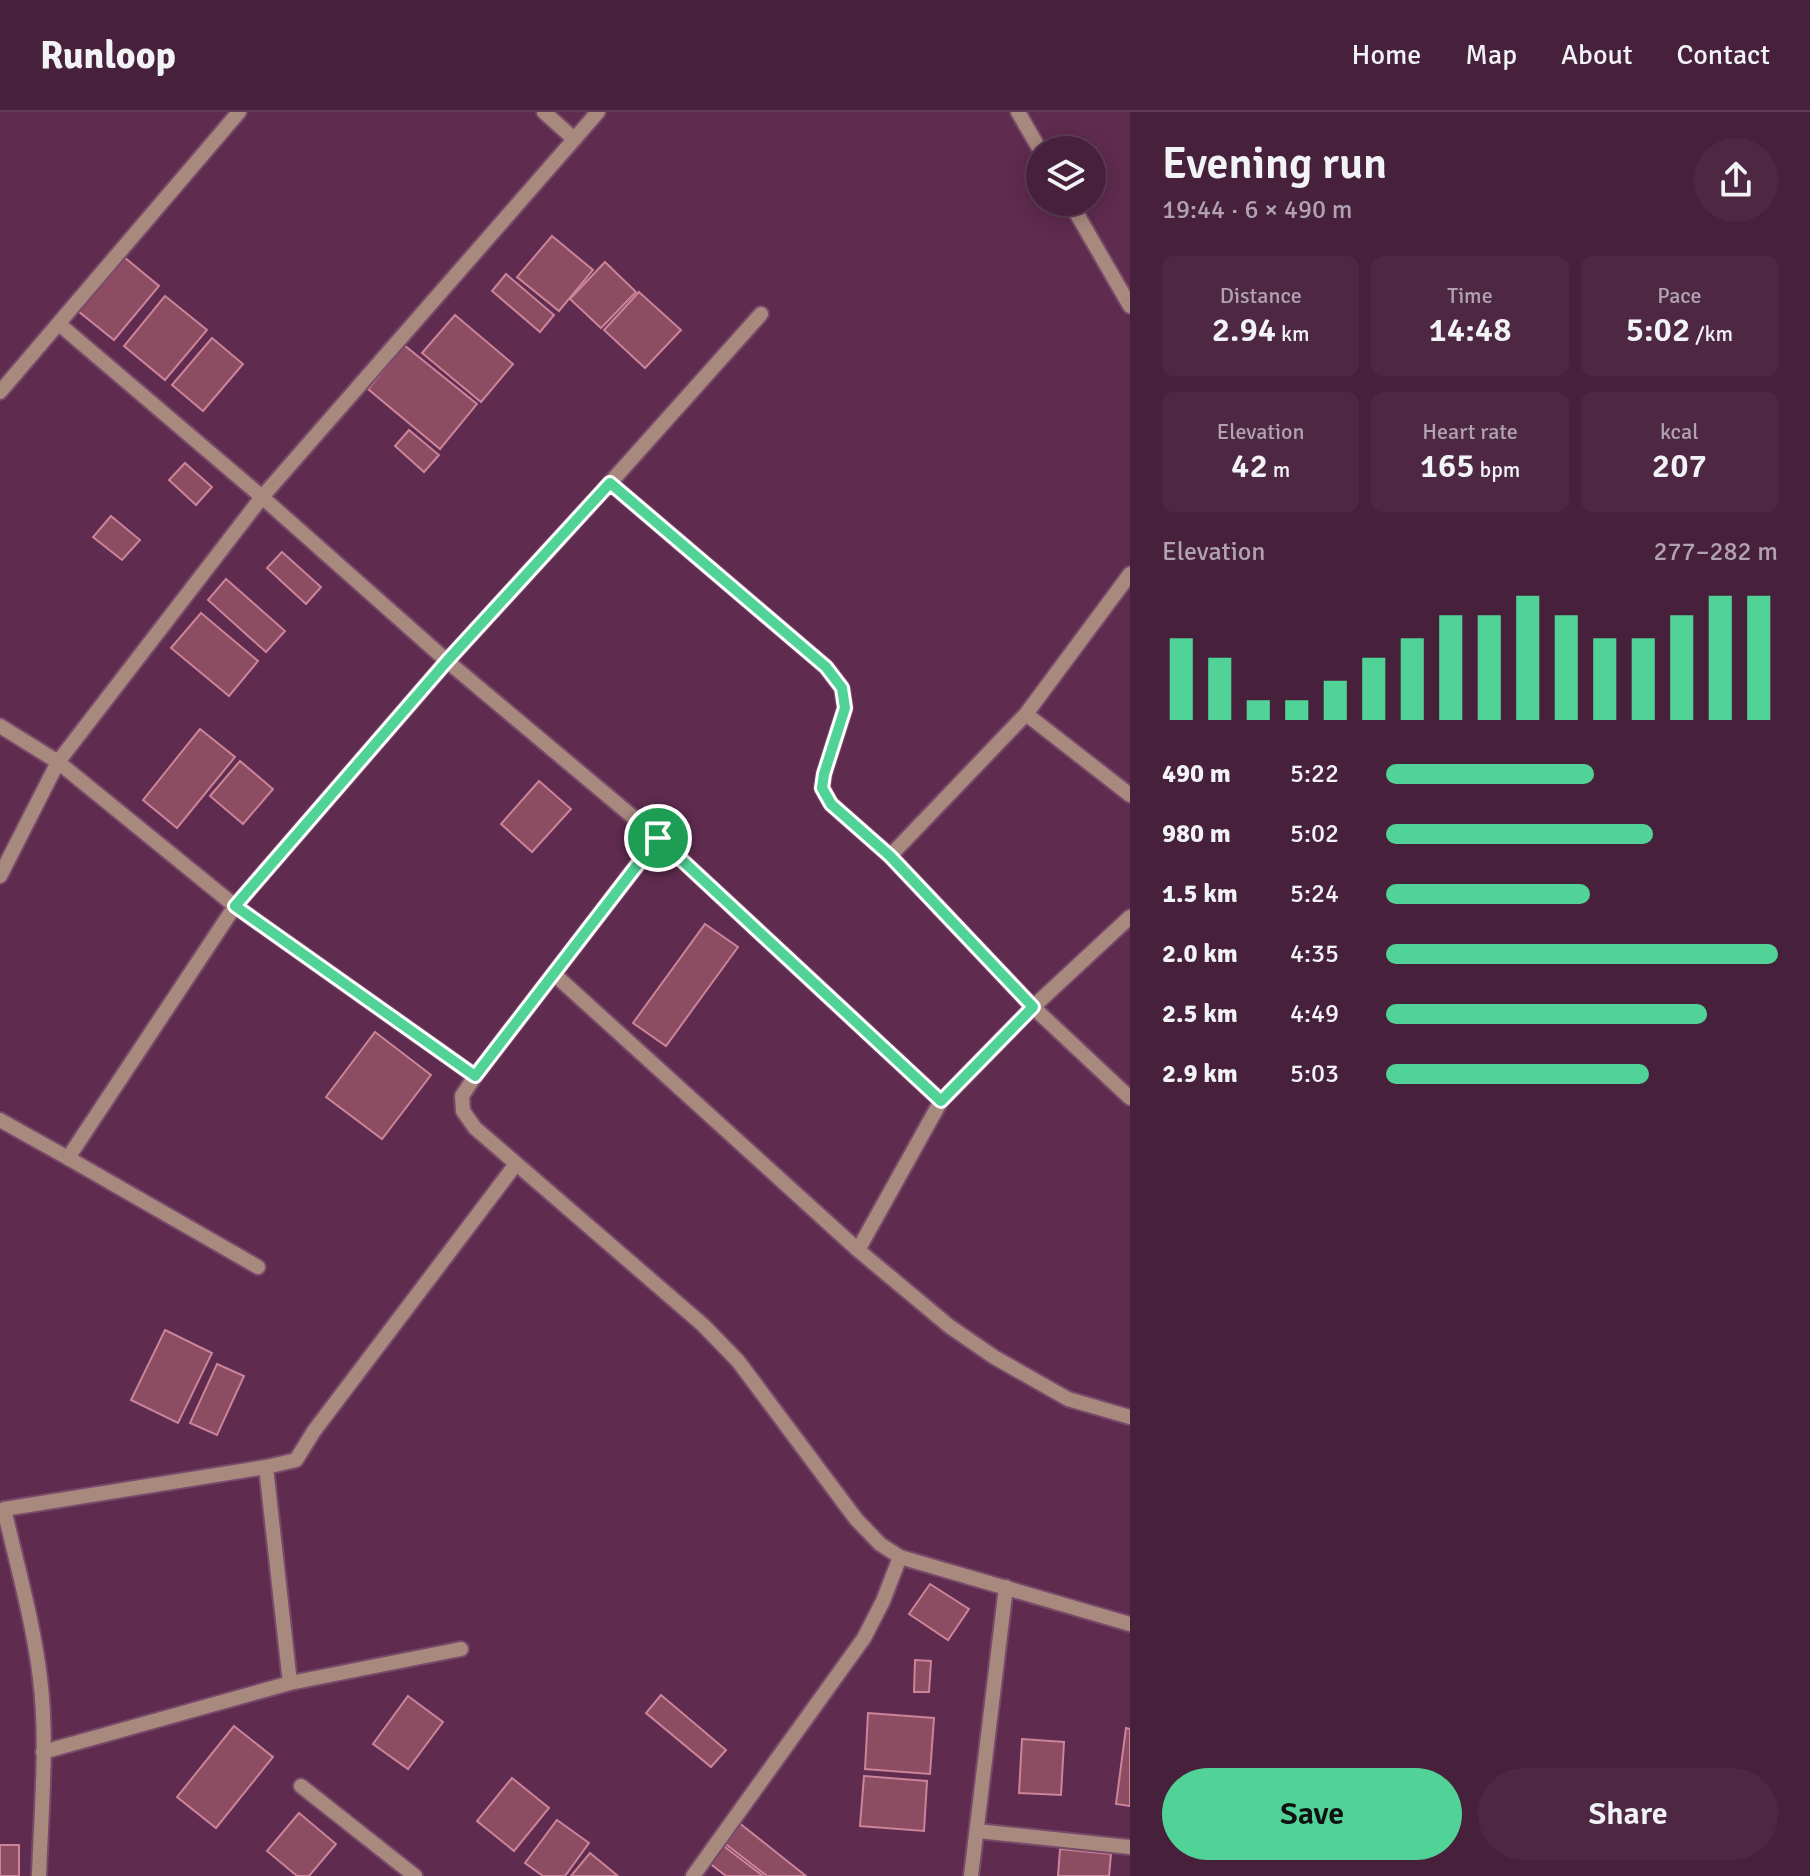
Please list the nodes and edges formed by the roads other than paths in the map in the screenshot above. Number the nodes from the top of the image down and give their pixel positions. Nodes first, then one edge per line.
1 (239, 112) edge
2 (544, 112) edge
3 (598, 112) edge
4 (1018, 112) edge
5 (1032, 136) edge
6 (574, 139) junction
7 (1078, 216) edge
8 (1130, 306) edge
9 (761, 314) dead end
10 (59, 324) junction
11 (0, 392) edge
12 (610, 483) junction
13 (262, 497) junction
14 (1130, 574) edge
15 (447, 661) junction
16 (1026, 714) junction
17 (0, 726) edge
18 (58, 762) junction
19 (1130, 795) edge
20 (658, 838) junction
21 (890, 856) junction
22 (0, 876) edge
23 (235, 906) junction
24 (1130, 917) edge
25 (554, 974) junction
26 (1033, 1007) junction
27 (475, 1076) junction
28 (1130, 1098) edge
29 (941, 1101) junction
30 (0, 1120) edge
31 (68, 1158) junction
32 (516, 1164) junction
33 (858, 1250) junction
34 (258, 1267) dead end
35 (1130, 1417) edge
36 (266, 1467) junction
37 (1, 1504) edge
38 (900, 1557) junction
39 (1006, 1587) junction
40 (1130, 1624) edge
41 (461, 1649) dead end
42 (290, 1683) junction
43 (43, 1752) junction
44 (301, 1786) dead end
45 (977, 1831) junction
46 (1130, 1847) edge
47 (39, 1876) edge
48 (415, 1876) edge
49 (693, 1876) edge
50 (971, 1876) edge

1 - 10 street
2 - 6 street
3 - 6 street
4 - 5 street
6 - 13 street
7 - 8 street
9 - 12 street
10 - 11 street
10 - 13 street
12 - 15 street
12 - 21 street
13 - 15 street
13 - 18 street
14 - 16 street
15 - 20 street
15 - 23 street
16 - 19 street
16 - 21 street
17 - 18 street
18 - 22 street
18 - 23 street
20 - 25 street
20 - 29 street
21 - 26 street
23 - 27 street
23 - 31 street
24 - 26 street
25 - 27 street
25 - 33 street
26 - 28 street
26 - 29 street
27 - 32 street
29 - 33 street
30 - 31 street
31 - 34 street
32 - 36 street
32 - 38 street
33 - 35 street
36 - 37 street
36 - 42 street
37 - 43 street
38 - 39 street
38 - 49 street
39 - 40 street
39 - 45 street
41 - 42 street
42 - 43 street
43 - 47 street
44 - 48 street
45 - 46 street
45 - 50 street

